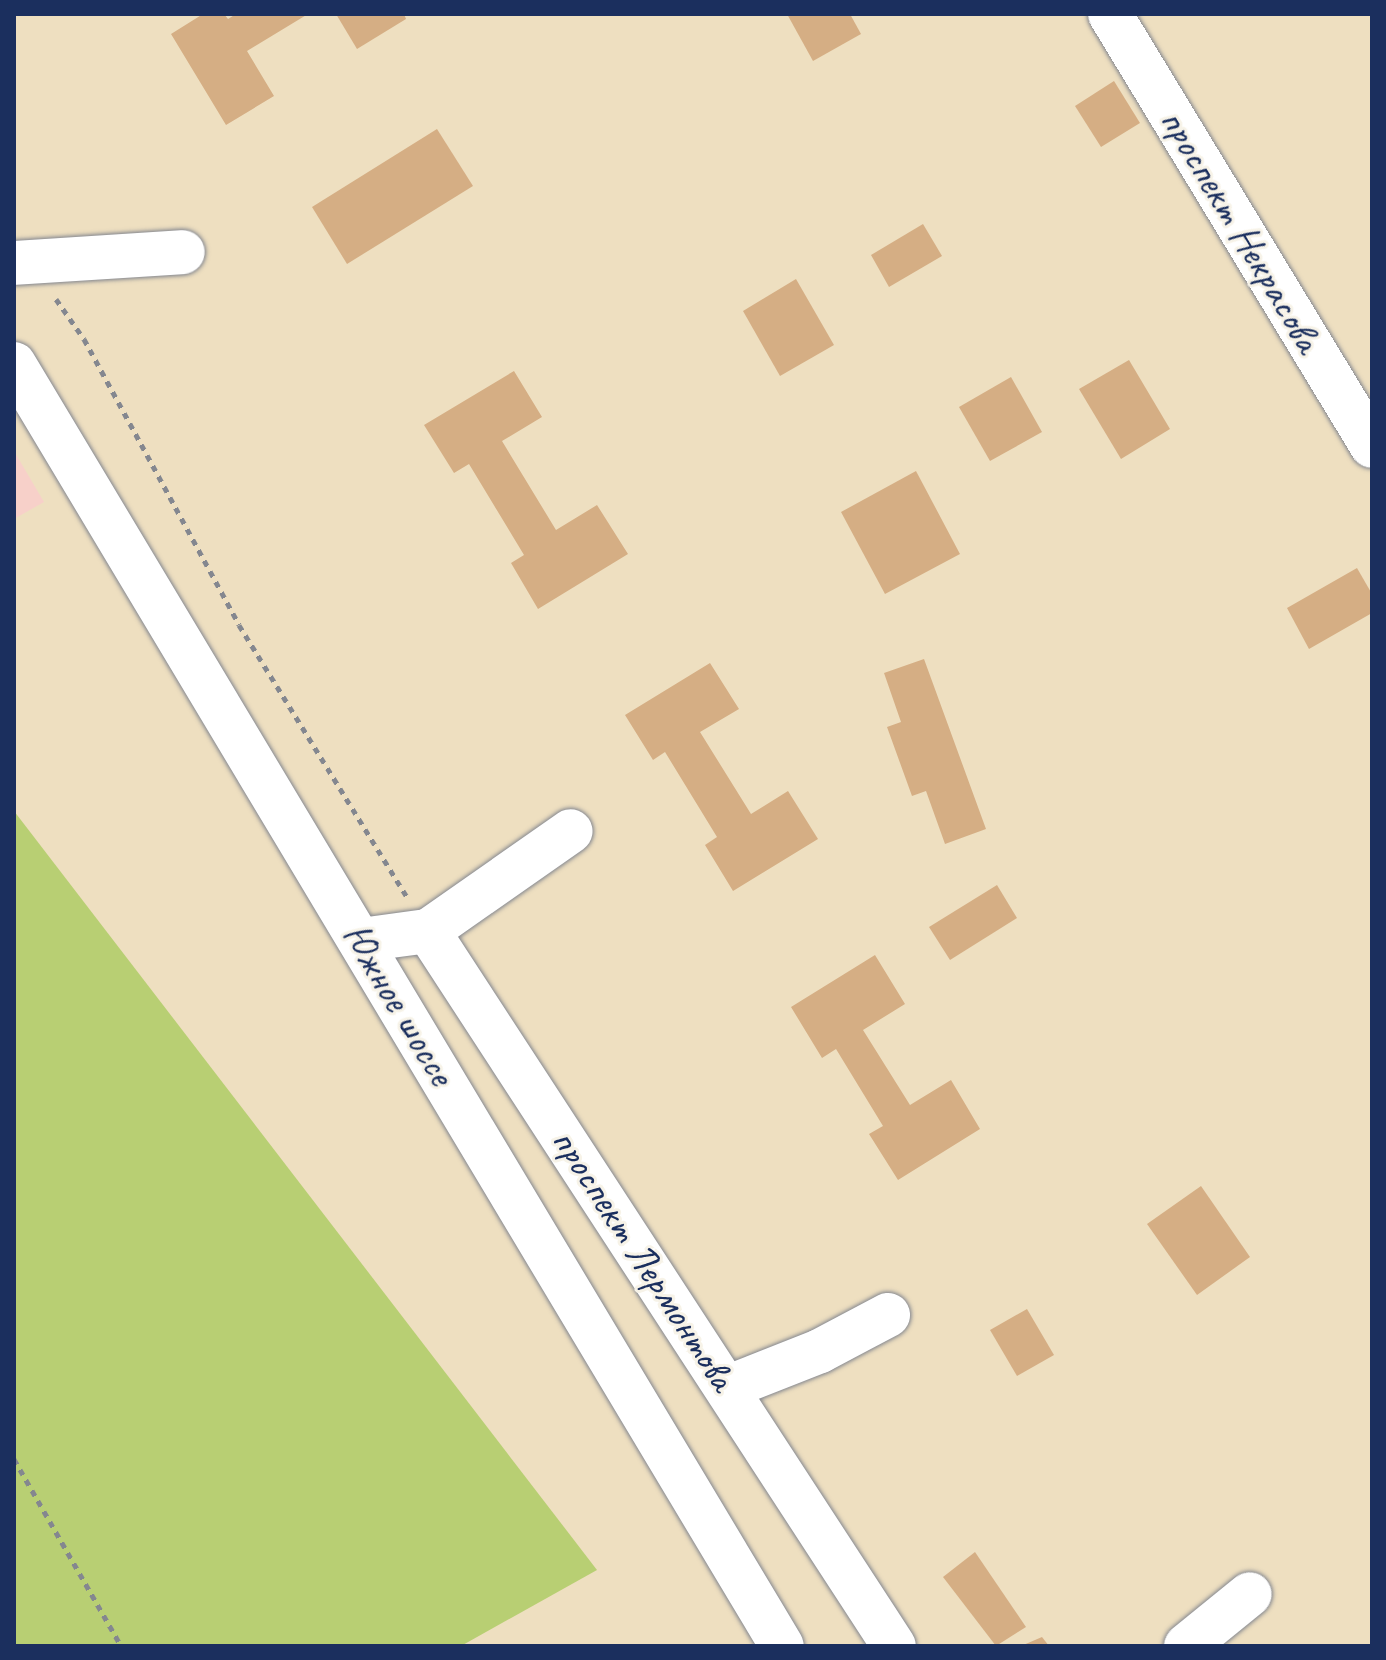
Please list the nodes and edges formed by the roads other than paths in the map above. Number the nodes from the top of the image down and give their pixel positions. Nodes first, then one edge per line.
1 (1110, 14) edge
2 (183, 252) dead end
3 (23, 264) edge
4 (14, 364) edge
5 (1372, 446) edge
6 (571, 831) dead end
7 (428, 931) junction
8 (361, 940) junction
9 (888, 1315) dead end
10 (729, 1387) junction
11 (1250, 1594) dead end
12 (782, 1646) edge
13 (894, 1646) edge
14 (1186, 1646) edge

1 - 5 street, проспект Некрасова
2 - 3 street
4 - 8 street, Южное шоссе
6 - 7 street
7 - 8 street
7 - 10 street, проспект Лермонтова
8 - 12 street, Южное шоссе
9 - 10 street
10 - 13 street, проспект Лермонтова
11 - 14 street

